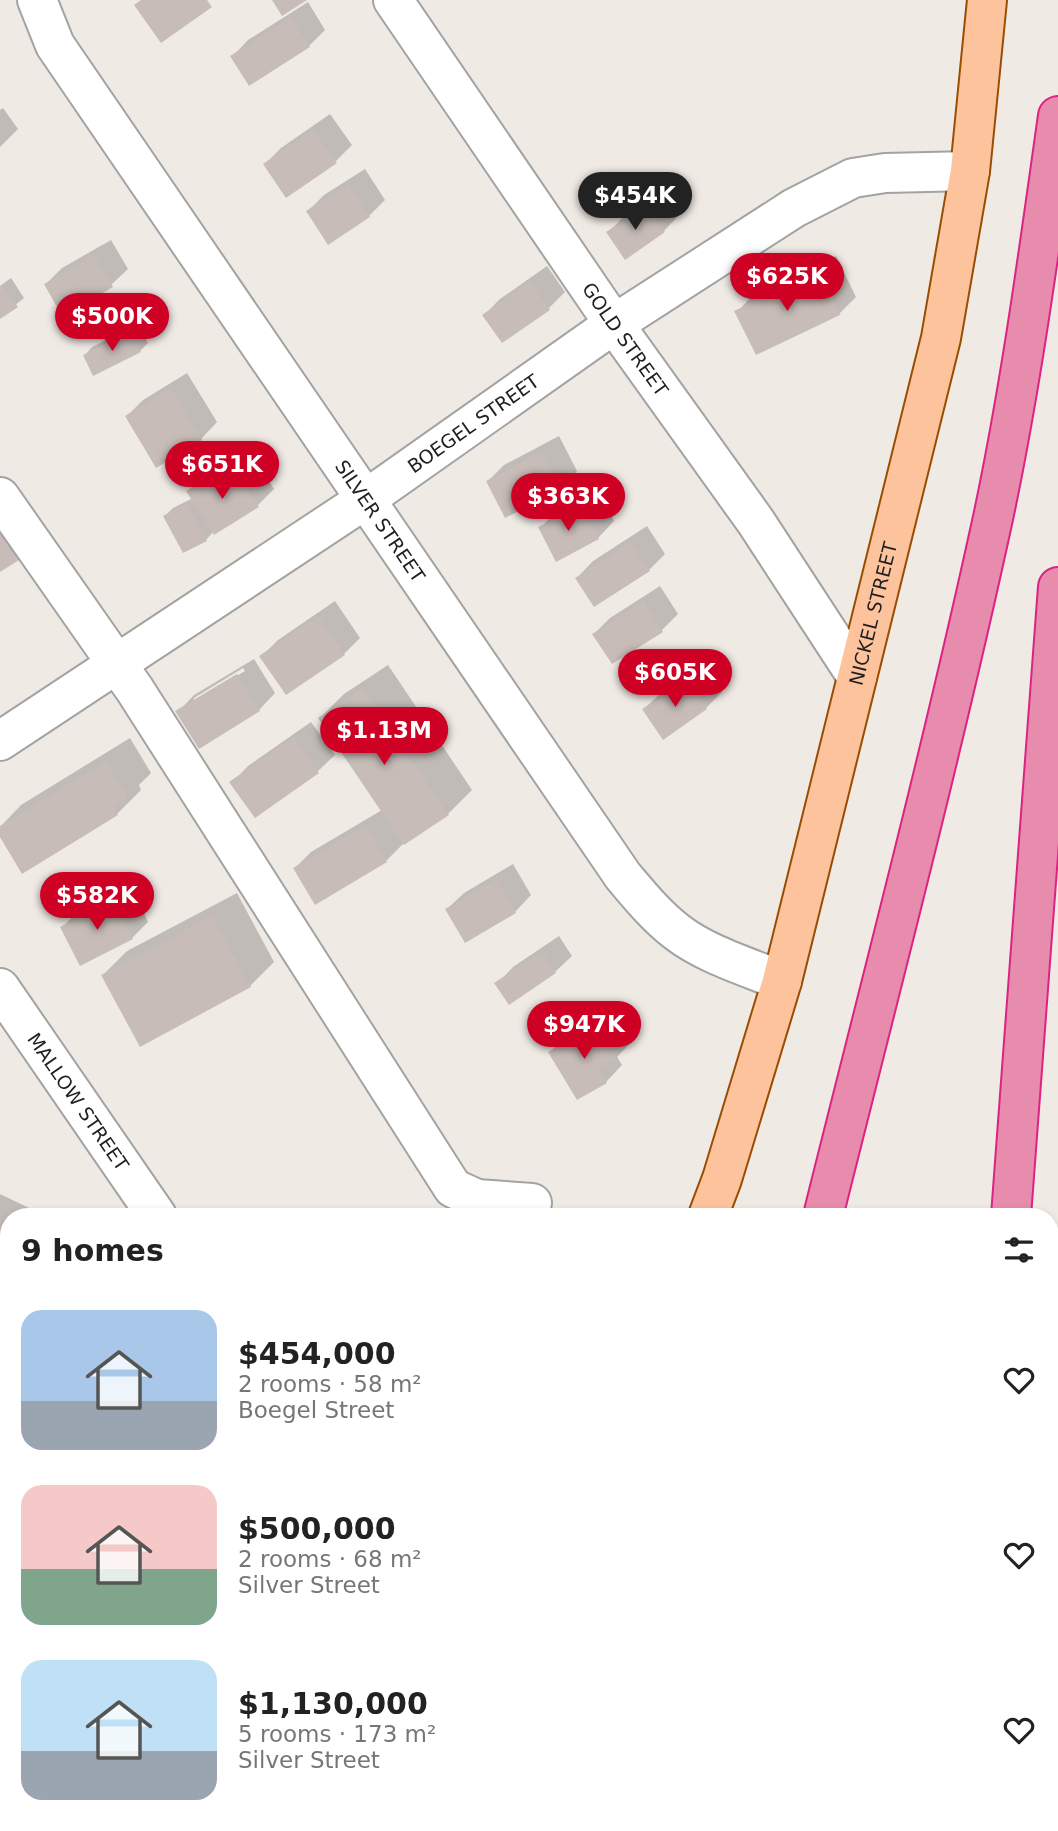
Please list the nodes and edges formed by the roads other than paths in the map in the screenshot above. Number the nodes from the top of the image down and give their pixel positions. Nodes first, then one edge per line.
1 (37, 0) edge
2 (393, 0) edge
3 (987, 0) edge
4 (1058, 116) edge
5 (970, 171) junction
6 (614, 324) junction
7 (0, 497) edge
8 (366, 499) junction
9 (1058, 587) edge
10 (117, 663) junction
11 (857, 677) junction
12 (0, 741) edge
13 (782, 981) junction
14 (0, 988) edge
15 (532, 1203) dead end
16 (151, 1208) edge
17 (711, 1208) edge
18 (826, 1208) edge
19 (1012, 1208) edge

1 - 8 street, SILVER STREET
2 - 6 street, GOLD STREET
3 - 5 main road, NICKEL STREET
4 - 18 highway
5 - 6 street, BOEGEL STREET
5 - 11 main road, NICKEL STREET
6 - 8 street, BOEGEL STREET
6 - 11 street, GOLD STREET
7 - 10 street
8 - 10 street, BOEGEL STREET
8 - 13 street, SILVER STREET
9 - 19 highway
10 - 12 street, BOEGEL STREET
10 - 15 street
11 - 13 main road, NICKEL STREET
13 - 17 main road, NICKEL STREET
14 - 16 street, MALLOW STREET

